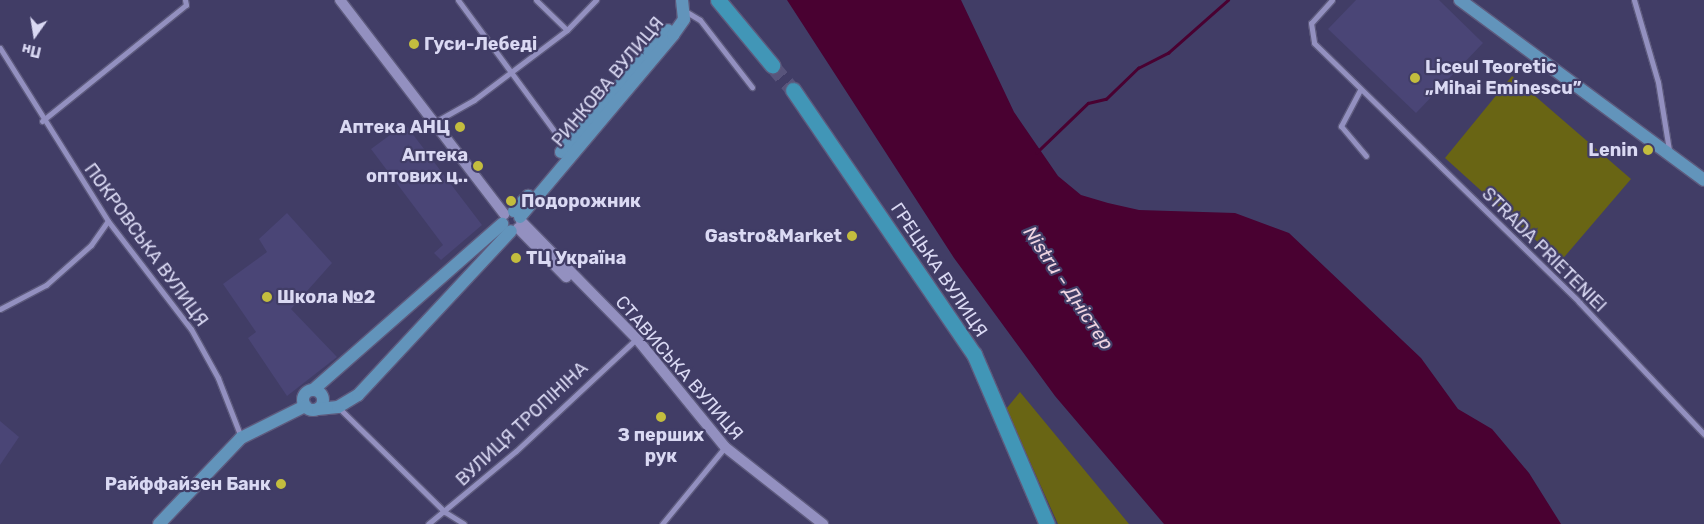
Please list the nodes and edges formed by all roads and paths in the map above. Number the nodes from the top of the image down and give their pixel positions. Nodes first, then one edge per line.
1 (185, 0) edge
2 (340, 0) edge
3 (458, 0) edge
4 (536, 0) edge
5 (596, 0) edge
6 (718, 0) edge
7 (1332, 0) edge
8 (1460, 0) edge
9 (1634, 0) edge
10 (682, 5) edge
11 (567, 30) junction
12 (0, 48) edge
13 (772, 65) tunnel mouth
14 (511, 71) junction
15 (752, 87) dead end
16 (793, 90) tunnel mouth
17 (1360, 90) junction
18 (42, 121) junction
19 (433, 123) junction
20 (568, 150) junction
21 (1669, 150) junction
22 (1366, 156) dead end
23 (1704, 180) edge
24 (108, 221) junction
25 (513, 221) junction
26 (0, 308) edge
27 (633, 342) junction
28 (313, 390) junction
29 (305, 406) junction
30 (338, 407) junction
31 (318, 409) junction
32 (1704, 434) edge
33 (241, 438) junction
34 (722, 449) junction
35 (445, 512) junction
36 (159, 524) edge
37 (428, 524) edge
38 (464, 524) edge
39 (662, 524) edge
40 (813, 524) edge
41 (824, 524) edge
42 (1048, 524) edge

1 - 18 street
2 - 19 main road, СТАВИСЬКА ВУЛИЦЯ
3 - 14 street
4 - 11 street
5 - 11 street
6 - 13 highway
7 - 17 street, STRADA PRIETENIEI
8 - 21 main road
9 - 21 street
10 - 15 street
10 - 20 main road, РИНКОВА ВУЛИЦЯ
11 - 14 street
12 - 18 street, ПОКРОВСЬКА ВУЛИЦЯ
14 - 19 street
14 - 20 street
16 - 42 highway, ГРЕЦЬКА ВУЛИЦЯ
17 - 22 street
17 - 32 street, STRADA PRIETENIEI
18 - 24 street, ПОКРОВСЬКА ВУЛИЦЯ
19 - 25 main road, СТАВИСЬКА ВУЛИЦЯ
20 - 25 main road, РИНКОВА ВУЛИЦЯ
21 - 23 main road
24 - 26 street
24 - 33 street, ПОКРОВСЬКА ВУЛИЦЯ
25 - 27 main road, СТАВИСЬКА ВУЛИЦЯ
25 - 28 main road, РИНКОВА ВУЛИЦЯ
25 - 30 main road, РИНКОВА ВУЛИЦЯ
25 - 34 main road, СТАВИСЬКА ВУЛИЦЯ
27 - 34 main road, СТАВИСЬКА ВУЛИЦЯ
27 - 35 street, ВУЛИЦЯ ТРОПІНІНА
28 - 29 main road, РИНКОВА ВУЛИЦЯ
28 - 31 main road
29 - 31 main road, РИНКОВА ВУЛИЦЯ
29 - 33 main road
30 - 31 main road, РИНКОВА ВУЛИЦЯ
30 - 35 street
33 - 36 main road
34 - 39 street
34 - 40 main road, СТАВИСЬКА ВУЛИЦЯ
34 - 41 main road, СТАВИСЬКА ВУЛИЦЯ
35 - 37 street, ВУЛИЦЯ ТРОПІНІНА
35 - 38 street

